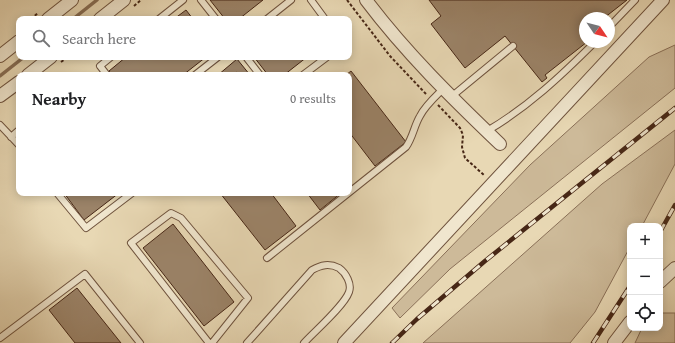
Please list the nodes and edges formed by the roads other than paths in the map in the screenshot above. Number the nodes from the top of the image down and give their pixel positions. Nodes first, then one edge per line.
1 (72, 0) edge
2 (124, 0) edge
3 (183, 0) edge
4 (201, 0) edge
5 (291, 0) edge
6 (311, 0) edge
7 (366, 0) edge
8 (635, 0) edge
9 (663, 0) edge
10 (52, 16) edge
11 (104, 16) edge
12 (163, 16) edge
13 (214, 16) edge
14 (271, 16) edge
15 (323, 16) edge
16 (615, 21) edge
17 (16, 43) edge
18 (513, 46) dead end
19 (588, 48) edge
20 (0, 56) edge
21 (47, 60) edge
22 (107, 60) edge
23 (214, 60) edge
24 (248, 60) edge
25 (323, 60) edge
26 (32, 72) edge
27 (105, 72) edge
28 (199, 72) edge
29 (258, 72) edge
30 (307, 72) edge
31 (16, 84) edge
32 (447, 93) junction
33 (0, 96) edge
34 (0, 125) edge
35 (487, 132) junction
36 (16, 133) edge
37 (11, 137) junction
38 (16, 142) edge
39 (500, 144) dead end
40 (352, 191) edge
41 (59, 196) edge
42 (128, 196) edge
43 (345, 196) edge
44 (267, 258) dead end
45 (675, 268) edge
46 (663, 279) edge
47 (627, 326) edge
48 (0, 338) edge
49 (140, 343) edge
50 (211, 343) edge
51 (247, 343) edge
52 (304, 343) edge
53 (344, 343) edge
54 (614, 343) edge

1 - 10 street
2 - 11 street
3 - 12 lane
4 - 13 lane
5 - 14 lane
6 - 15 lane
7 - 32 street
8 - 16 lane
9 - 53 street
17 - 20 street
18 - 32 lane
19 - 35 lane
21 - 26 street
22 - 27 lane
23 - 28 lane
24 - 29 lane
25 - 30 lane
31 - 33 street
32 - 35 street
32 - 40 lane
34 - 37 lane
35 - 39 street
36 - 37 lane
37 - 38 lane
41 - 42 lane
43 - 44 lane
45 - 46 street
47 - 54 street
48 - 49 lane
50 - 50 lane
51 - 52 lane

